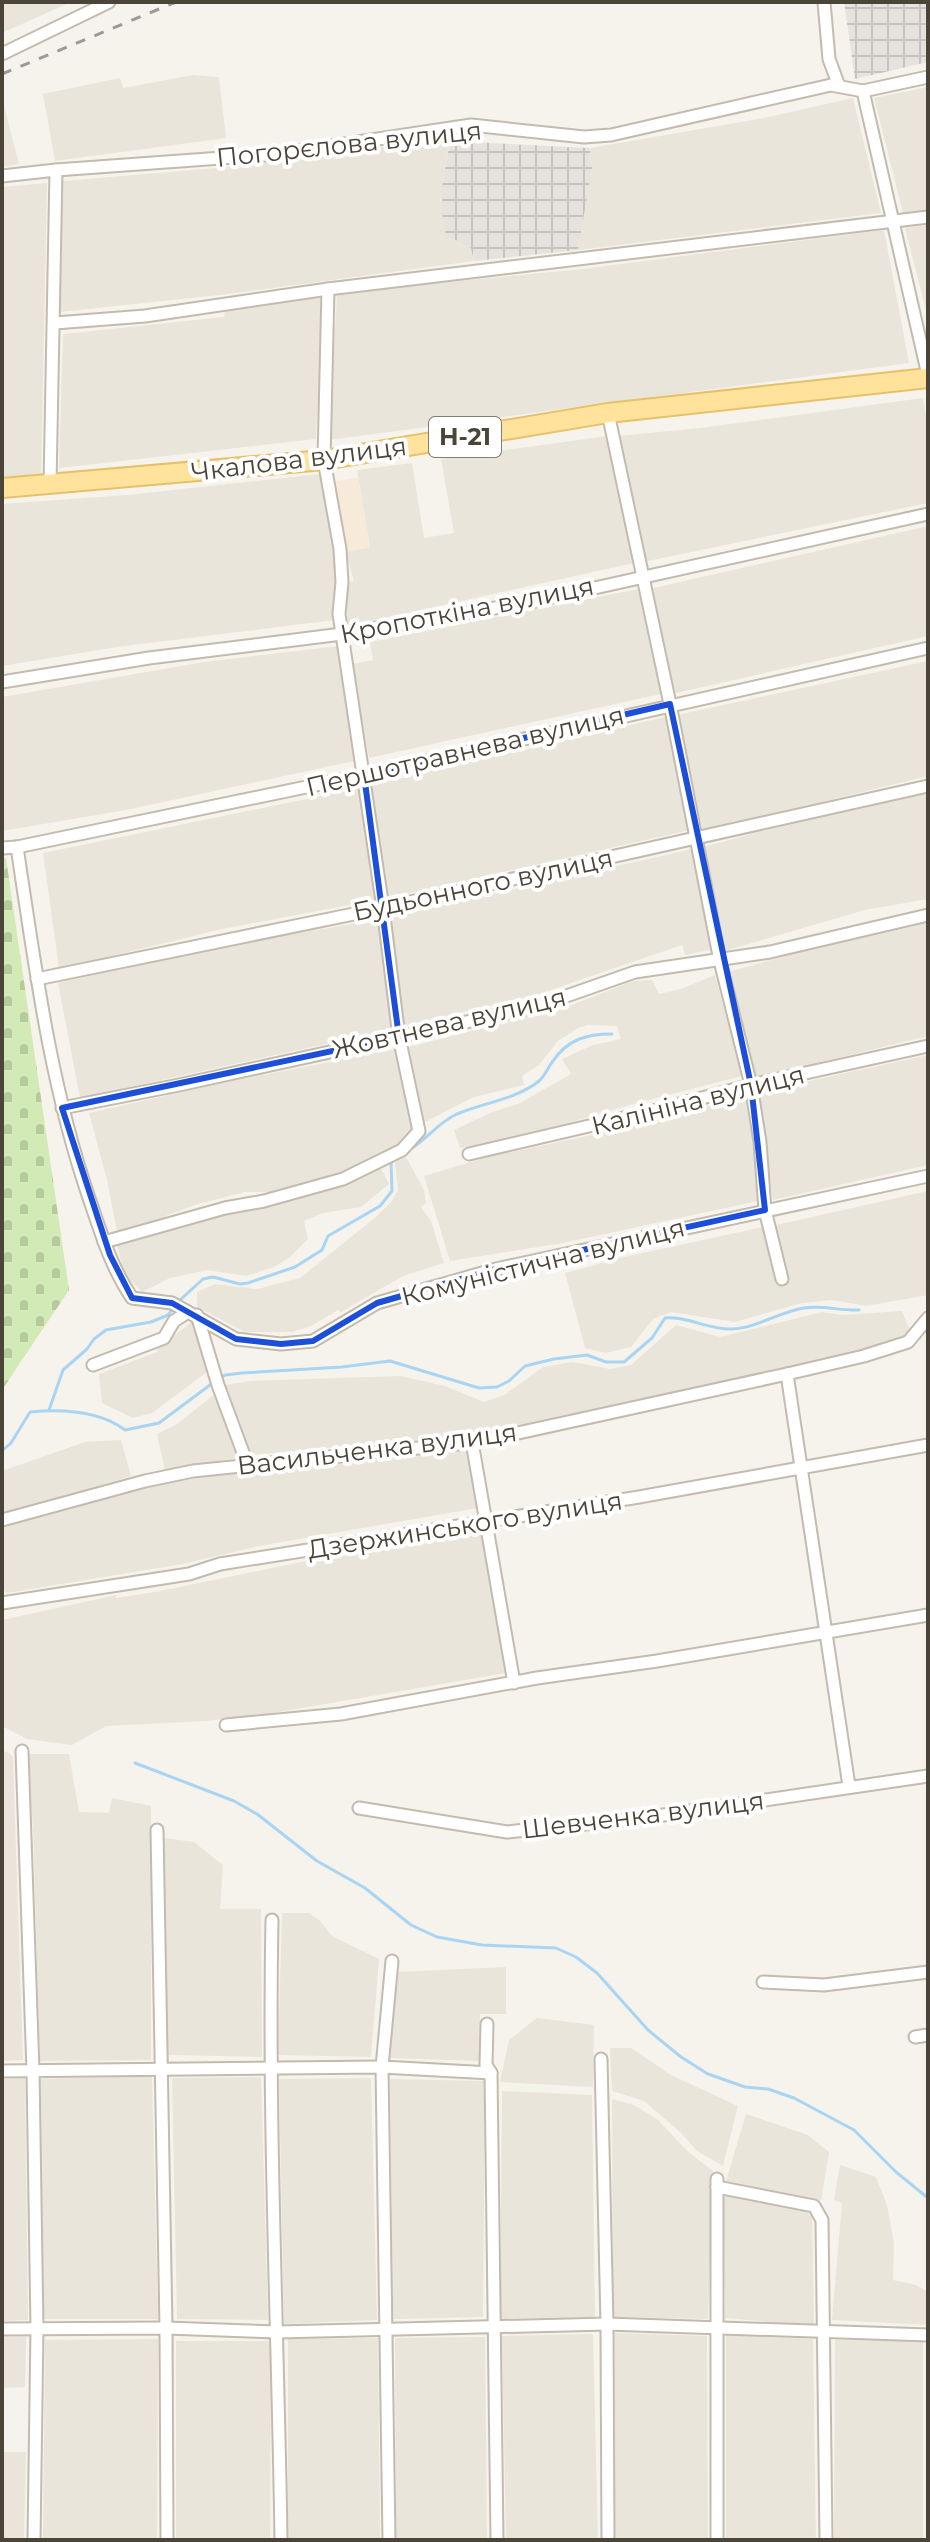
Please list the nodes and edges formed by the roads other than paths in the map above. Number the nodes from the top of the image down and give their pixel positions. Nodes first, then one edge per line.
1 (109, 2) edge
2 (824, 2) edge
3 (2, 54) edge
4 (928, 77) edge
5 (839, 86) junction
6 (863, 91) junction
7 (56, 170) junction
8 (2, 176) edge
9 (928, 217) edge
10 (893, 223) junction
11 (328, 289) junction
12 (55, 323) junction
13 (928, 376) edge
14 (608, 413) junction
15 (324, 460) junction
16 (50, 485) junction
17 (2, 488) edge
18 (928, 514) edge
19 (642, 575) junction
20 (342, 634) junction
21 (928, 648) edge
22 (2, 682) edge
23 (670, 704) junction
24 (364, 775) junction
25 (928, 786) edge
26 (697, 839) junction
27 (17, 847) junction
28 (2, 848) edge
29 (383, 908) junction
30 (928, 915) edge
31 (720, 961) junction
32 (37, 979) junction
33 (399, 1037) junction
34 (928, 1046) edge
35 (751, 1085) junction
36 (62, 1108) junction
37 (469, 1154) dead end
38 (928, 1176) edge
39 (765, 1210) junction
40 (104, 1242) junction
41 (782, 1279) dead end
42 (184, 1309) junction
43 (928, 1318) edge
44 (93, 1365) dead end
45 (787, 1374) junction
46 (472, 1442) junction
47 (928, 1445) edge
48 (248, 1466) junction
49 (800, 1469) junction
50 (2, 1520) edge
51 (486, 1520) junction
52 (2, 1603) edge
53 (928, 1615) edge
54 (826, 1631) junction
55 (514, 1683) junction
56 (226, 1725) dead end
57 (22, 1751) dead end
58 (928, 1776) edge
59 (849, 1786) junction
60 (359, 1808) dead end
61 (157, 1830) dead end
62 (272, 1920) dead end
63 (392, 1961) dead end
64 (928, 1972) edge
65 (763, 1982) dead end
66 (487, 2024) dead end
67 (928, 2035) edge
68 (915, 2037) dead end
69 (601, 2059) dead end
70 (382, 2067) junction
71 (160, 2068) junction
72 (269, 2068) junction
73 (2, 2071) edge
74 (33, 2071) junction
75 (491, 2073) junction
76 (607, 2324) junction
77 (716, 2326) junction
78 (493, 2327) junction
79 (166, 2328) junction
80 (387, 2328) junction
81 (2, 2329) edge
82 (37, 2329) junction
83 (278, 2332) junction
84 (822, 2332) junction
85 (928, 2335) edge
86 (34, 2540) edge
87 (167, 2540) edge
88 (281, 2540) edge
89 (389, 2540) edge
90 (497, 2540) edge
91 (608, 2540) edge
92 (717, 2540) edge
93 (826, 2540) edge

1 - 3 street
2 - 5 street
4 - 6 street, Погорєлова вулиця
5 - 6 street, Погорєлова вулиця
5 - 7 street, Погорєлова вулиця
6 - 10 street
7 - 8 street, Погорєлова вулиця
7 - 12 street
9 - 10 street
10 - 11 street
10 - 13 street
11 - 12 street
11 - 15 street
12 - 16 street
13 - 14 main road, Чкалова вулиця / Н-21
14 - 15 main road, Чкалова вулиця / Н-21
14 - 19 street
15 - 16 main road, Чкалова вулиця / Н-21
15 - 20 street
16 - 17 main road, Чкалова вулиця / Н-21
18 - 19 street, Кропоткіна вулиця
19 - 20 street, Кропоткіна вулиця
19 - 23 street
20 - 22 street, Кропоткіна вулиця
20 - 24 street
21 - 23 street, Першотравнева вулиця
23 - 24 street, Першотравнева вулиця
23 - 26 street
24 - 27 street, Першотравнева вулиця
24 - 29 street
25 - 26 street, Будьонного вулиця
26 - 29 street, Будьонного вулиця
26 - 31 street
27 - 28 street, Першотравнева вулиця
27 - 32 street
29 - 32 street, Будьонного вулиця
29 - 33 street
30 - 31 street, Жовтнева вулиця
31 - 33 street, Жовтнева вулиця
31 - 35 street
32 - 36 street
33 - 36 street, Жовтнева вулиця
33 - 40 street
34 - 35 street, Калініна вулиця
35 - 37 street, Калініна вулиця
35 - 39 street
36 - 40 street
38 - 39 street, Комуністична вулиця
39 - 41 street
39 - 42 street, Комуністична вулиця
40 - 42 street
42 - 44 street
42 - 48 street
43 - 45 street, Васильченка вулиця
45 - 46 street, Васильченка вулиця
45 - 49 street
46 - 48 street, Васильченка вулиця
46 - 51 street
47 - 49 street, Дзержинського вулиця
48 - 50 street, Васильченка вулиця
49 - 51 street, Дзержинського вулиця
49 - 54 street
51 - 52 street, Дзержинського вулиця
51 - 55 street
53 - 54 street
54 - 55 street
54 - 59 street
55 - 56 street
57 - 74 street
58 - 59 street, Шевченка вулиця
59 - 60 street, Шевченка вулиця
61 - 71 street
62 - 72 street
63 - 70 street
64 - 65 street
66 - 75 street
67 - 68 street
69 - 76 street
70 - 72 street
70 - 75 street
70 - 80 street
71 - 72 street
71 - 74 street
71 - 79 street
72 - 83 street
73 - 74 street
74 - 82 street
75 - 78 street
76 - 77 street
76 - 78 street
76 - 91 street
77 - 84 street
77 - 84 street
77 - 92 street
78 - 80 street
78 - 90 street
79 - 82 street
79 - 83 street
79 - 87 street
80 - 83 street
80 - 89 street
81 - 82 street
82 - 86 street
83 - 88 street
84 - 85 street
84 - 93 street

